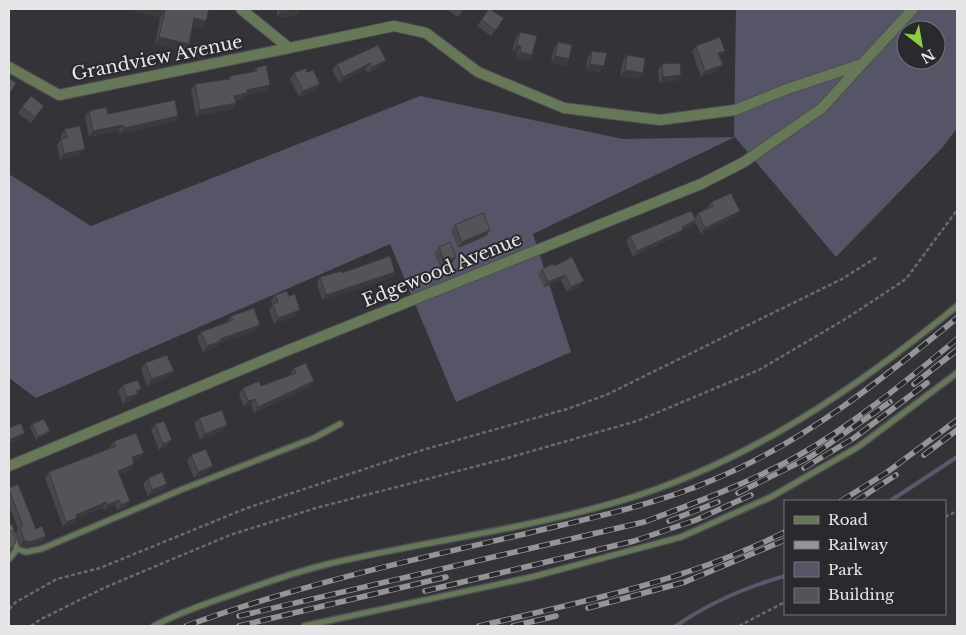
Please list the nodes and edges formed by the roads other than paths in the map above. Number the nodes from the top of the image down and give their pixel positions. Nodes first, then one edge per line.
1 (913, 9) edge
2 (244, 10) edge
3 (290, 48) junction
4 (862, 64) junction
5 (9, 66) edge
6 (957, 306) edge
7 (957, 373) edge
8 (340, 424) dead end
9 (9, 466) edge
10 (9, 528) edge
11 (17, 549) junction
12 (9, 559) edge
13 (154, 626) edge
14 (304, 626) edge

1 - 4 street, Edgewood Avenue
2 - 3 street
3 - 4 street, Grandview Avenue
3 - 5 street, Grandview Avenue
4 - 9 street, Edgewood Avenue
6 - 13 lane
7 - 14 lane
8 - 11 lane
10 - 11 lane
11 - 12 lane

